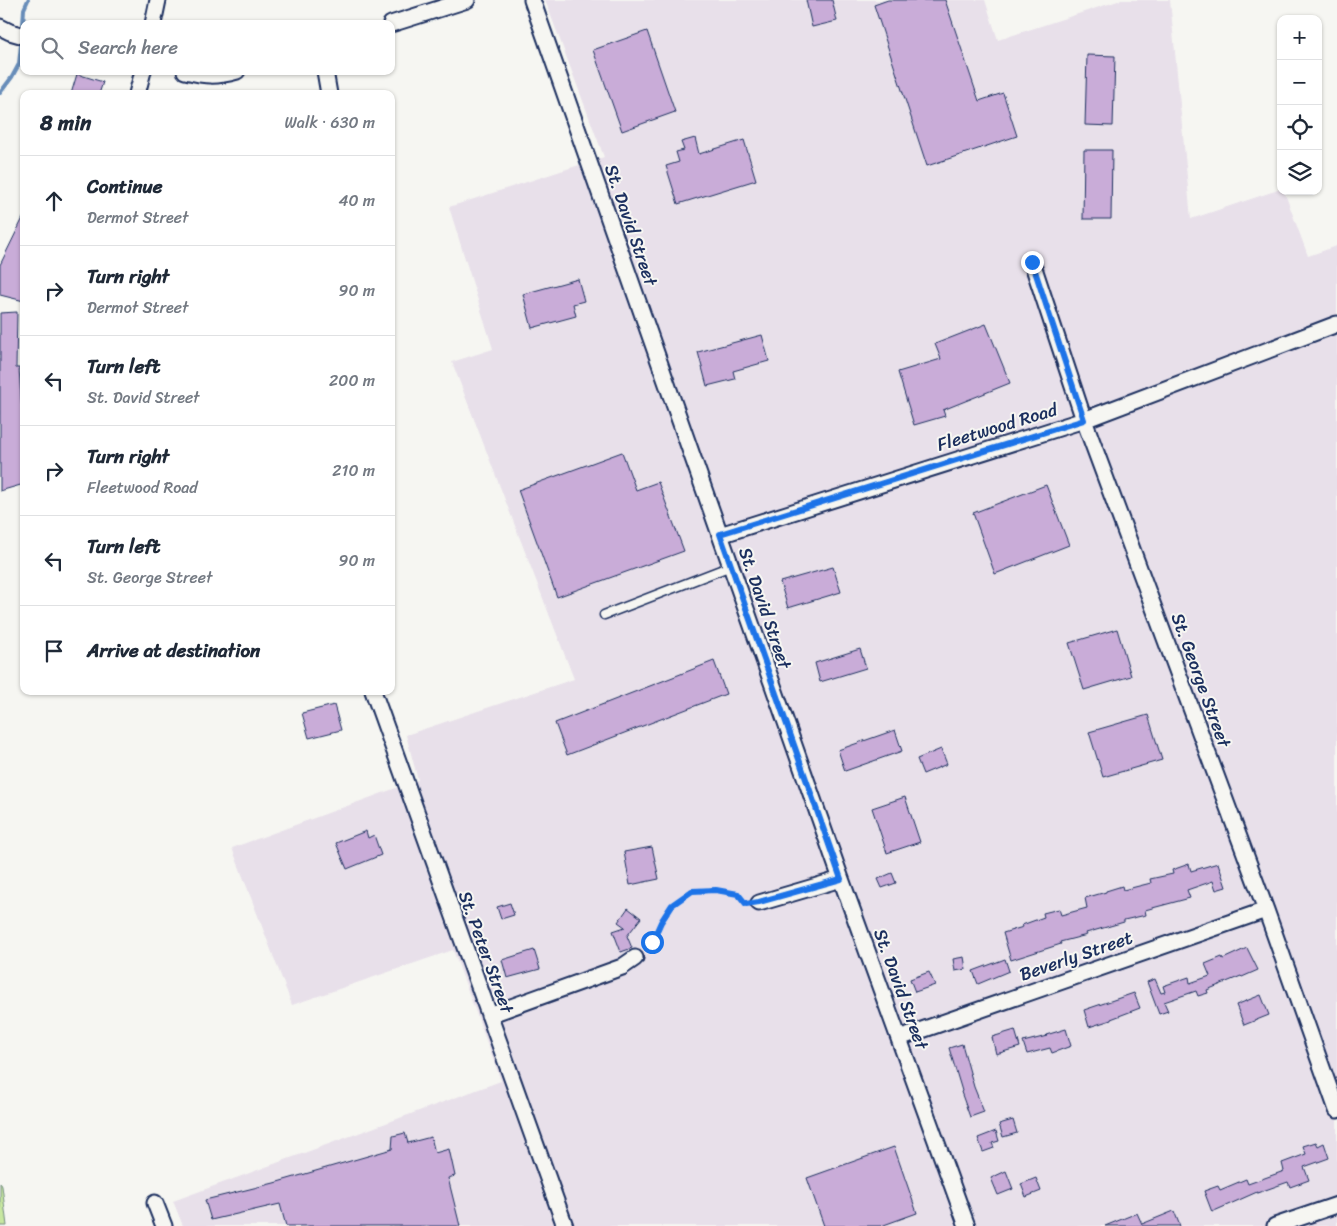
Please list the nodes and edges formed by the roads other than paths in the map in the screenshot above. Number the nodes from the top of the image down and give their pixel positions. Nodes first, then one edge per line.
1 (158, 0) edge
2 (467, 0) edge
3 (532, 0) edge
4 (154, 20) edge
5 (395, 23) edge
6 (0, 27) edge
7 (20, 35) edge
8 (142, 75) edge
9 (199, 75) edge
10 (219, 75) edge
11 (326, 75) edge
12 (139, 90) edge
13 (328, 90) edge
14 (1032, 262) dead end
15 (1337, 324) edge
16 (1084, 420) junction
17 (720, 534) junction
18 (731, 566) junction
19 (604, 615) dead end
20 (374, 695) edge
21 (841, 879) junction
22 (759, 902) road end
23 (1266, 910) junction
24 (635, 958) road end
25 (489, 1015) junction
26 (899, 1038) junction
27 (1337, 1110) edge
28 (155, 1203) dead end
29 (1337, 1204) edge
30 (164, 1226) edge
31 (565, 1226) edge
32 (967, 1226) edge
33 (1275, 1226) edge

1 - 4 street
2 - 5 street
3 - 17 street, St. David Street
6 - 7 street
8 - 12 street
9 - 10 street
11 - 13 street
14 - 16 street, St. George Street
15 - 16 street, Fleetwood Road
16 - 17 street, Fleetwood Road
16 - 23 street, St. George Street
17 - 18 street, St. David Street
18 - 19 lane
18 - 21 street, St. David Street
20 - 25 street, St. Peter Street
21 - 22 street
21 - 26 street, St. David Street
23 - 26 street, Beverly Street
23 - 27 street, St. George Street
24 - 25 street
25 - 31 street, St. Peter Street
26 - 32 street, St. David Street
28 - 30 street
29 - 33 street

